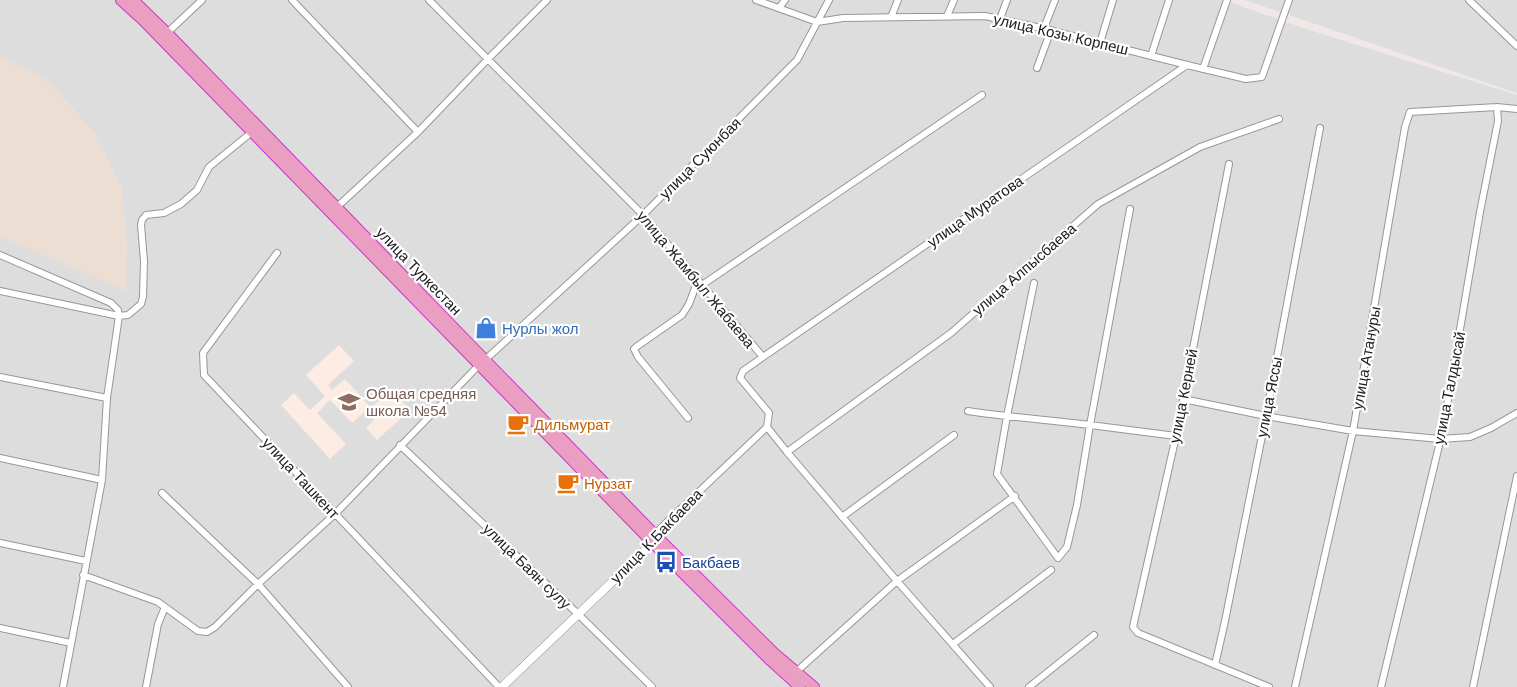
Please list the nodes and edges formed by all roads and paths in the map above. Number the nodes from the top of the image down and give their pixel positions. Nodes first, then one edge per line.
1 (121, 0) edge
2 (133, 0) edge
3 (202, 0) edge
4 (292, 0) edge
5 (429, 0) edge
6 (547, 0) edge
7 (756, 0) edge
8 (784, 0) edge
9 (828, 0) edge
10 (898, 0) edge
11 (954, 0) edge
12 (1007, 0) edge
13 (1055, 0) edge
14 (1112, 0) edge
15 (1170, 0) edge
16 (1227, 0) edge
17 (1288, 0) edge
18 (1469, 0) edge
19 (779, 8) junction
20 (891, 16) junction
21 (948, 16) junction
22 (146, 17) junction
23 (1000, 19) junction
24 (817, 22) junction
25 (1048, 29) junction
26 (168, 33) junction
27 (1100, 43) junction
28 (1517, 46) edge
29 (1151, 56) junction
30 (488, 59) junction
31 (1187, 65) junction
32 (1037, 68) dead end
33 (1203, 69) junction
34 (982, 95) dead end
35 (1497, 107) junction
36 (1517, 108) edge
37 (1279, 119) dead end
38 (1320, 128) dead end
39 (252, 132) junction
40 (418, 132) junction
41 (1229, 164) dead end
42 (337, 207) junction
43 (1130, 209) dead end
44 (643, 215) junction
45 (277, 253) dead end
46 (0, 256) edge
47 (700, 283) junction
48 (1034, 283) dead end
49 (0, 291) edge
50 (119, 316) junction
51 (763, 357) junction
52 (482, 363) junction
53 (0, 377) edge
54 (107, 398) junction
55 (1183, 399) junction
56 (968, 411) dead end
57 (1517, 413) edge
58 (1006, 416) junction
59 (1266, 416) junction
60 (688, 418) dead end
61 (1090, 425) junction
62 (767, 427) junction
63 (1353, 431) junction
64 (954, 435) dead end
65 (1176, 436) junction
66 (1440, 439) junction
67 (400, 445) junction
68 (786, 452) junction
69 (0, 458) edge
70 (1517, 476) edge
71 (102, 480) junction
72 (162, 493) dead end
73 (1015, 496) junction
74 (335, 514) junction
75 (842, 517) junction
76 (656, 540) junction
77 (0, 543) edge
78 (86, 561) junction
79 (1051, 570) dead end
80 (83, 575) junction
81 (897, 581) junction
82 (258, 584) junction
83 (165, 607) junction
84 (578, 614) junction
85 (0, 628) edge
86 (1094, 635) dead end
87 (71, 643) junction
88 (954, 644) junction
89 (1215, 664) junction
90 (796, 672) junction
91 (796, 686) edge
92 (63, 687) edge
93 (146, 687) edge
94 (348, 687) edge
95 (500, 687) edge
96 (652, 687) edge
97 (814, 687) edge
98 (990, 687) edge
99 (1029, 687) edge
100 (1269, 687) edge
101 (1296, 687) edge
102 (1381, 687) edge
103 (1473, 687) edge

1 - 22 highway, улица Туркестан
2 - 22 highway, улица Туркестан
3 - 26 street
4 - 40 street
5 - 30 street, улица Жамбыл Жабаева
6 - 30 street
7 - 19 street, улица Козы Корпеш
8 - 19 street
9 - 24 street, улица Суюнбая
10 - 20 street
11 - 21 street
12 - 23 street
13 - 25 street
14 - 27 street
15 - 29 street
16 - 33 street
17 - 33 street, улица Козы Корпеш
18 - 28 street
19 - 24 street, улица Козы Корпеш
20 - 21 street, улица Козы Корпеш
20 - 24 street, улица Козы Корпеш
21 - 23 street, улица Козы Корпеш
22 - 26 highway, улица Туркестан
22 - 39 highway, улица Туркестан
23 - 25 street, улица Козы Корпеш
24 - 44 street, улица Суюнбая
25 - 27 street, улица Козы Корпеш
25 - 32 street
26 - 42 highway, улица Туркестан
27 - 29 street, улица Козы Корпеш
29 - 31 street, улица Козы Корпеш
30 - 40 street
30 - 44 street, улица Жамбыл Жабаева
31 - 33 street, улица Козы Корпеш
31 - 51 street, улица Муратова
34 - 47 street
35 - 36 street
35 - 63 street, улица Атануры
35 - 66 street, улица Талдысай
37 - 68 street, улица Алпысбаева
38 - 59 street, улица Яссы
39 - 50 street
39 - 52 highway, улица Туркестан
40 - 42 street
41 - 55 street, улица Керней
42 - 52 highway, улица Туркестан
43 - 61 street
44 - 47 street, улица Жамбыл Жабаева
44 - 52 street, улица Суюнбая
45 - 74 street, улица Ташкент
46 - 50 street
47 - 51 street, улица Жамбыл Жабаева
47 - 60 street
48 - 58 street
49 - 50 street
50 - 54 street
51 - 62 street, улица Жамбыл Жабаева
52 - 67 street, улица Суюнбая
52 - 76 highway, улица Туркестан
53 - 54 street
54 - 71 street
55 - 59 street
55 - 65 street, улица Керней
56 - 58 street
57 - 66 street
58 - 61 street
58 - 73 street
59 - 63 street
59 - 89 street, улица Яссы
61 - 65 street
61 - 73 street
62 - 68 street, улица Жамбыл Жабаева
62 - 76 street, улица К.Бакбаева
63 - 66 street
63 - 101 street, улица Атануры
64 - 75 street
65 - 89 street, улица Керней
66 - 102 street, улица Талдысай
67 - 74 street, улица Суюнбая
67 - 84 street, улица Баян сулу
68 - 75 street, улица Жамбыл Жабаева
69 - 71 street
70 - 103 street
71 - 78 street
72 - 82 street
73 - 81 street
74 - 82 street, улица Суюнбая
74 - 95 street, улица Ташкент
75 - 81 street, улица Жамбыл Жабаева
76 - 84 street, улица К.Бакбаева
76 - 90 highway, улица Туркестан
76 - 91 highway, улица Туркестан
77 - 78 street
78 - 80 street
79 - 88 street
80 - 83 street
80 - 87 street
81 - 88 street, улица Жамбыл Жабаева
81 - 90 street
82 - 83 street, улица Суюнбая
82 - 94 street
83 - 93 street
84 - 95 street, улица К.Бакбаева
84 - 96 street, улица Баян сулу
85 - 87 street
86 - 99 street
87 - 92 street
88 - 98 street, улица Жамбыл Жабаева
89 - 100 street
90 - 97 highway, улица Туркестан

